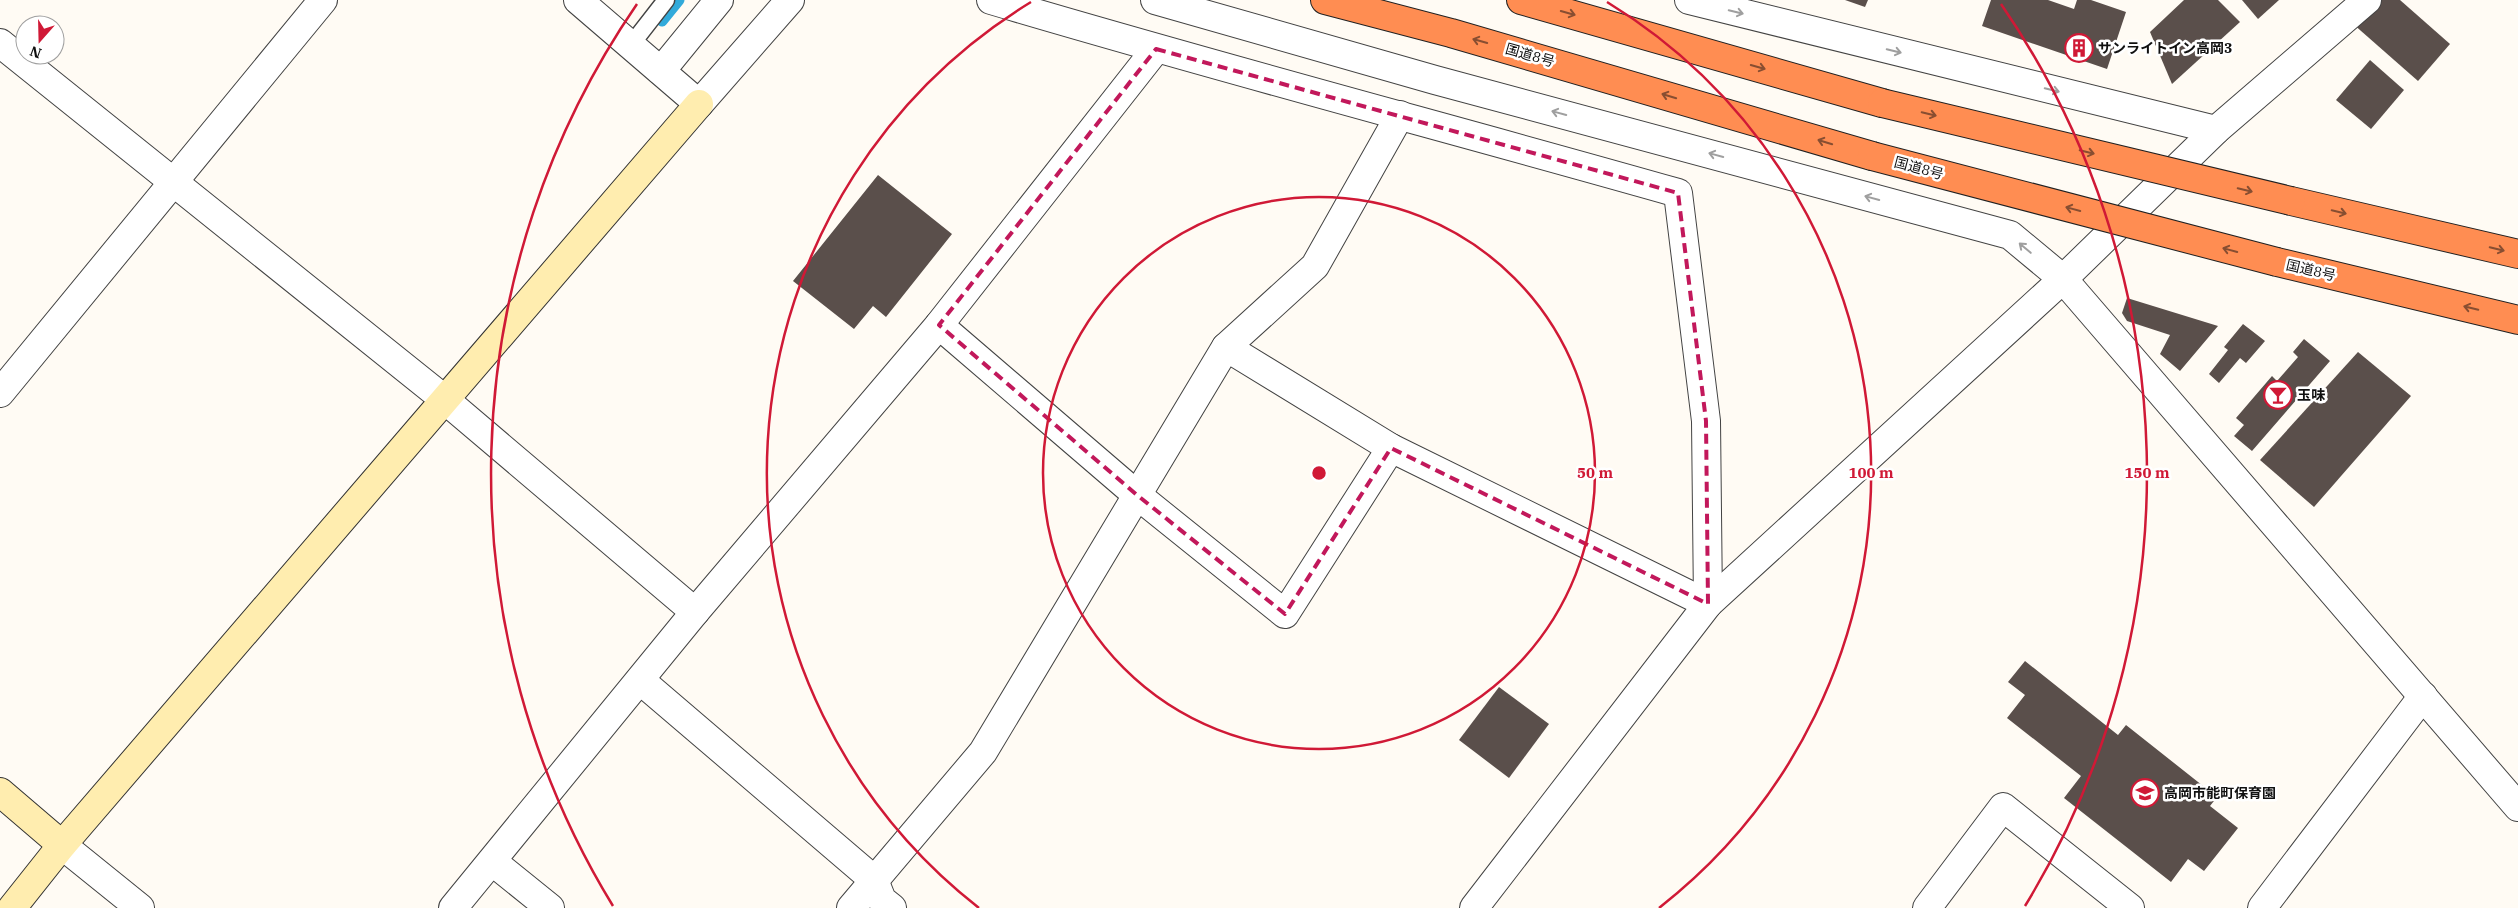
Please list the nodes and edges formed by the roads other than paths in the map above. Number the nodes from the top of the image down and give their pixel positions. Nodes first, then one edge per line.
1 (323, 0) edge
2 (578, 0) edge
3 (666, 0) edge
4 (719, 0) edge
5 (790, 0) edge
6 (991, 0) edge
7 (1155, 0) edge
8 (1325, 0) edge
9 (1521, 0) edge
10 (1689, 0) edge
11 (2367, 0) edge
12 (0, 43) edge
13 (632, 45) junction
14 (1156, 49) junction
15 (661, 71) junction
16 (699, 104) junction
17 (1400, 114) junction
18 (2216, 130) junction
19 (173, 184) junction
20 (2518, 254) edge
21 (2063, 279) junction
22 (2518, 320) edge
23 (940, 324) junction
24 (1226, 347) junction
25 (0, 393) edge
26 (444, 398) junction
27 (1391, 448) junction
28 (1137, 495) junction
29 (1708, 604) junction
30 (695, 612) junction
31 (640, 680) junction
32 (2423, 696) junction
33 (0, 792) edge
34 (2518, 807) edge
35 (62, 845) junction
36 (493, 862) junction
37 (874, 880) junction
38 (12, 908) edge
39 (140, 908) edge
40 (453, 908) edge
41 (550, 908) edge
42 (851, 908) edge
43 (892, 908) edge
44 (1474, 908) edge
45 (1927, 908) edge
46 (2130, 908) edge
47 (2262, 908) edge

1 - 19 street
2 - 13 street
3 - 13 lane
4 - 15 street
5 - 16 street
6 - 14 street
21 -> 7 street
22 -> 8 highway, 国道8号, bridge
9 -> 20 highway, bridge
10 -> 18 street
11 - 18 street
12 - 19 street
13 - 15 street
14 - 17 street
14 - 23 street
15 - 16 street
16 - 26 street
17 - 24 street
17 - 29 street
18 - 21 street
19 - 25 street
19 - 26 street
21 - 29 street
21 - 32 street
23 - 28 street
23 - 30 street
24 - 27 street
24 - 28 street
26 - 30 street
26 - 35 street
27 - 28 street
27 - 29 street
28 - 37 street
29 - 44 street
30 - 31 street
31 - 36 street
31 - 37 street
32 - 34 street
32 - 47 street
33 - 35 street
35 - 38 street
35 - 39 street
36 - 40 street
36 - 41 street
37 - 42 street
37 - 43 street
45 - 46 street

